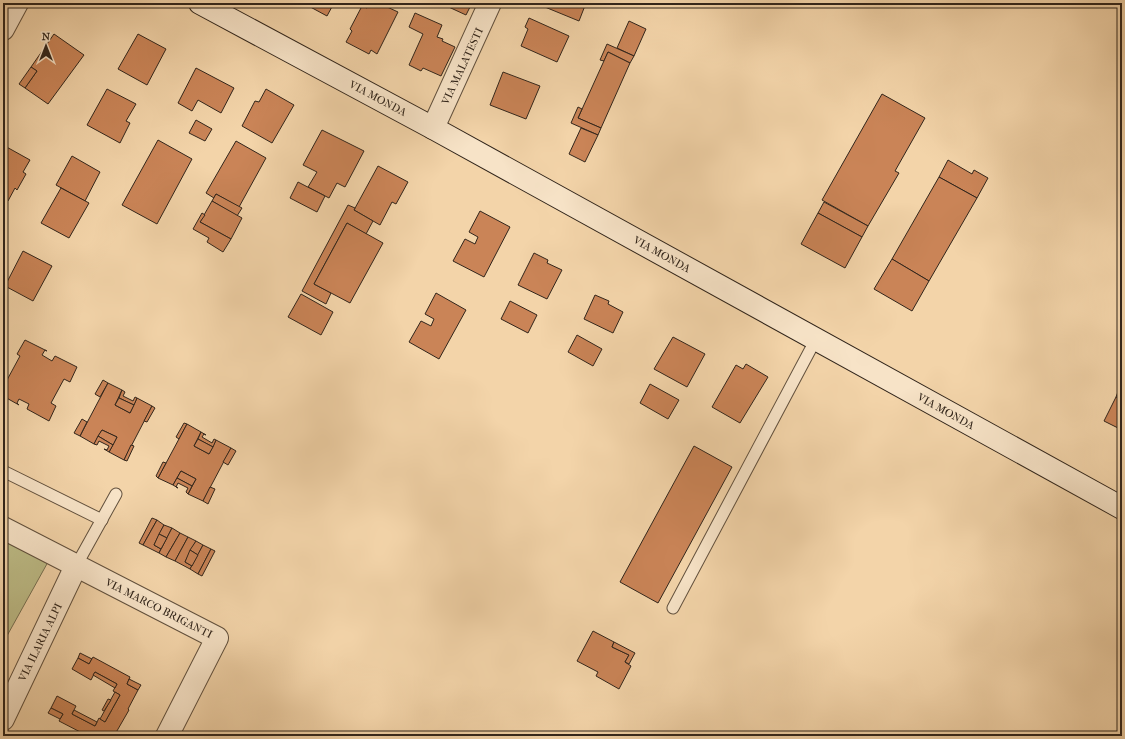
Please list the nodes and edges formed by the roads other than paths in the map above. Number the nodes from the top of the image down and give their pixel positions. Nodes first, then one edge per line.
1 (17, 3) edge
2 (200, 3) edge
3 (490, 3) edge
4 (3, 29) edge
5 (433, 128) junction
6 (816, 339) junction
7 (3, 471) edge
8 (116, 494) dead end
9 (1122, 508) edge
10 (102, 520) junction
11 (3, 528) edge
12 (76, 566) junction
13 (673, 608) dead end
14 (3, 719) edge
15 (167, 736) edge

1 - 4 main road
2 - 5 main road, VIA MONDA
3 - 5 main road, VIA MALATESTI
5 - 6 main road, VIA MONDA
6 - 9 main road, VIA MONDA
6 - 13 lane
7 - 10 lane
8 - 10 lane
10 - 12 lane
11 - 12 main road, VIA MARCO BRIGANTI
12 - 14 main road, VIA ILARIA ALPI
12 - 15 main road, VIA MARCO BRIGANTI

